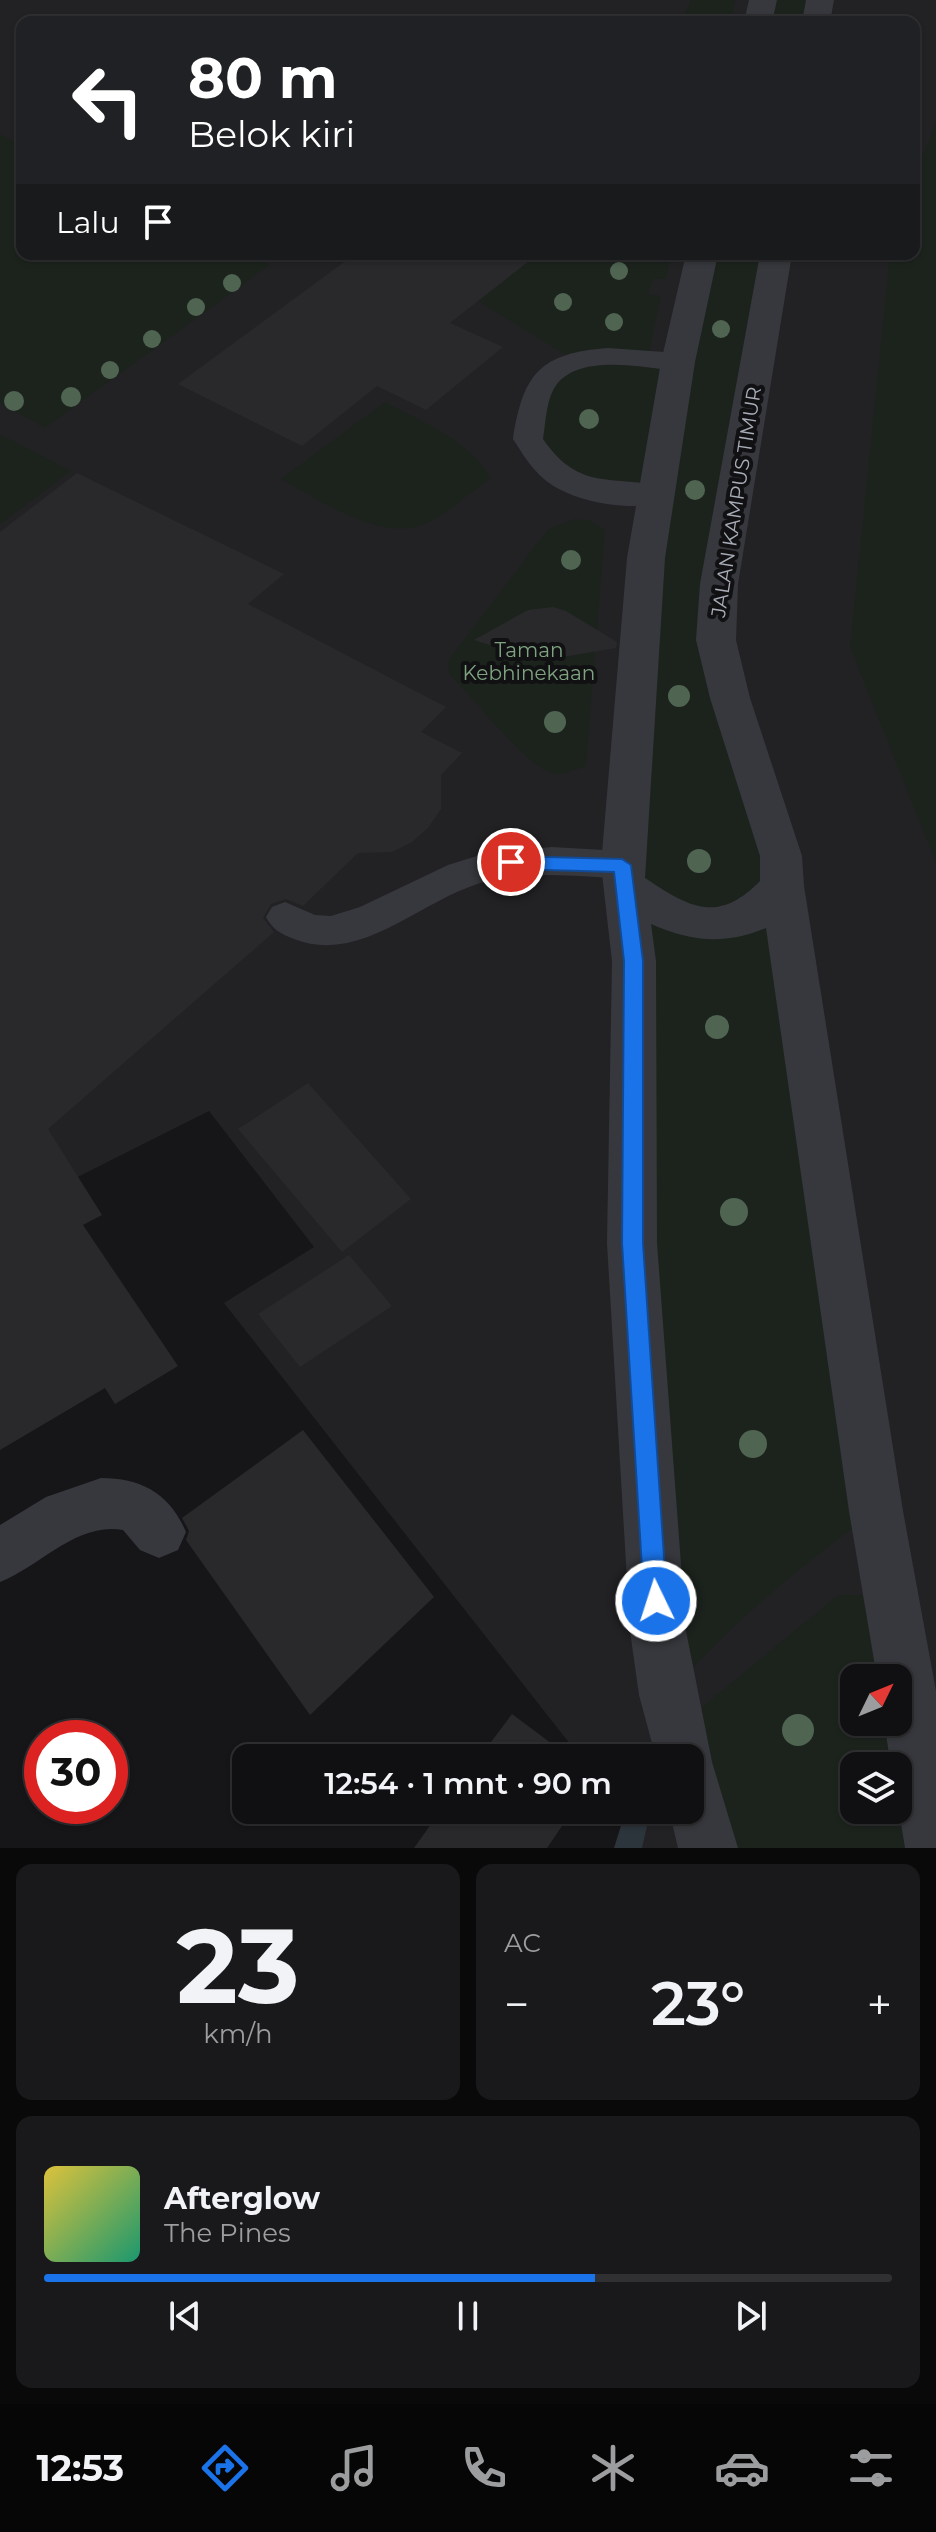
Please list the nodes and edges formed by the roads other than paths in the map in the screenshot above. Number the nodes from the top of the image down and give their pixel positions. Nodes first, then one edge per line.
1 (701, 260) edge
2 (775, 260) edge
3 (678, 362) junction
4 (655, 495) junction
5 (624, 876) junction
6 (782, 886) junction
7 (285, 917) dead end
8 (159, 1532) dead end
9 (0, 1556) edge
10 (681, 1744) edge
11 (702, 1824) edge
12 (708, 1848) edge
13 (935, 1848) edge

1 - 3 street
2 - 6 street, JALAN KAMPUS TIMUR
3 - 4 street
3 - 4 lane
4 - 5 street
5 - 6 street
5 - 7 lane
5 - 10 street
6 - 13 street, JALAN KAMPUS TIMUR
8 - 9 street
11 - 12 street

